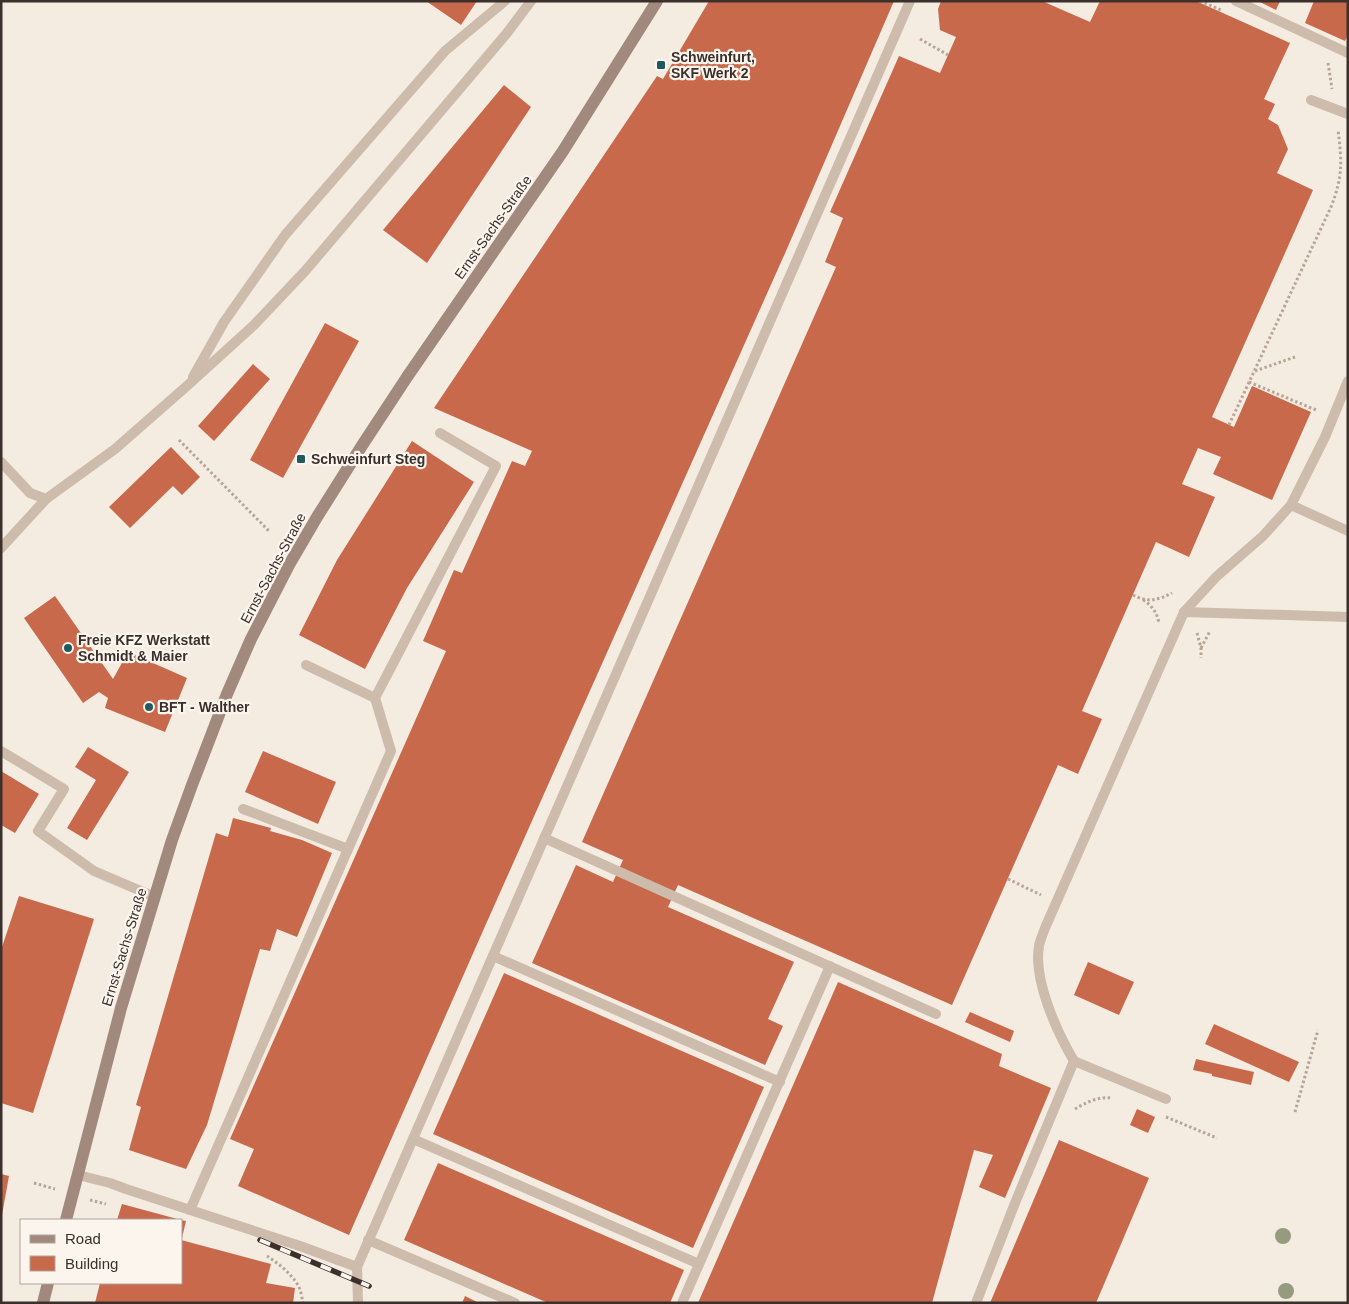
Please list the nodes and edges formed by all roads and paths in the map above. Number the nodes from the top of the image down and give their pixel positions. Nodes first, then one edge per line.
1 (505, 1) edge
2 (532, 1) edge
3 (657, 1) edge
4 (910, 1) edge
5 (1200, 1) edge
6 (1236, 1) edge
7 (1228, 14) dead end
8 (920, 39) dead end
9 (1348, 53) edge
10 (948, 55) dead end
11 (1327, 58) dead end
12 (1311, 100) dead end
13 (1335, 109) junction
14 (1348, 114) edge
15 (1295, 357) dead end
16 (1255, 371) junction
17 (1348, 381) edge
18 (188, 385) junction
19 (1229, 425) dead end
20 (440, 433) dead end
21 (179, 440) dead end
22 (1, 462) edge
23 (46, 499) junction
24 (1291, 504) junction
25 (1348, 531) edge
26 (270, 532) dead end
27 (1, 548) edge
28 (1172, 592) dead end
29 (1133, 595) dead end
30 (1140, 599) junction
31 (1184, 612) junction
32 (1348, 617) edge
33 (1160, 628) dead end
34 (1197, 633) dead end
35 (1201, 658) dead end
36 (306, 665) dead end
37 (375, 698) junction
38 (1, 751) edge
39 (243, 809) dead end
40 (544, 838) junction
41 (348, 849) junction
42 (1008, 879) dead end
43 (155, 897) junction
44 (1046, 898) dead end
45 (493, 956) junction
46 (830, 966) junction
47 (936, 1014) dead end
48 (1318, 1030) dead end
49 (1074, 1061) junction
50 (780, 1082) junction
51 (1166, 1099) dead end
52 (1295, 1112) dead end
53 (1162, 1116) dead end
54 (1217, 1138) dead end
55 (413, 1139) junction
56 (78, 1175) junction
57 (191, 1211) junction
58 (66, 1219) edge
59 (368, 1240) junction
60 (699, 1264) junction
61 (357, 1267) junction
62 (48, 1284) edge
63 (42, 1303) edge
64 (358, 1303) edge
65 (515, 1303) edge
66 (682, 1303) edge
67 (976, 1303) edge

1 - 18 lane
2 - 18 lane
3 - 43 main road, Ernst-Sachs-Straße
4 - 40 lane
5 - 7 path
6 - 9 lane
8 - 10 path
11 - 13 path
12 - 13 lane
13 - 14 lane
13 - 16 path
15 - 16 path
16 - 19 path
17 - 24 lane
18 - 23 lane
20 - 37 lane
21 - 26 path
22 - 23 lane
23 - 27 lane
24 - 25 lane
24 - 31 lane
28 - 30 path
29 - 30 path
30 - 33 path
31 - 32 lane
31 - 49 lane
34 - 35 path
36 - 37 lane
37 - 41 lane
38 - 43 lane
39 - 41 lane
40 - 45 lane
40 - 46 lane
41 - 57 lane
42 - 44 path
43 - 56 main road, Ernst-Sachs-Straße
45 - 50 lane
45 - 55 lane
46 - 47 lane
46 - 50 lane
48 - 52 path
49 - 51 lane
49 - 67 lane
50 - 60 lane
53 - 54 path
55 - 59 lane
55 - 60 lane
56 - 57 lane
56 - 58 main road, Ernst-Sachs-Straße
57 - 61 lane
59 - 61 lane
59 - 65 lane
60 - 66 lane
61 - 64 lane
62 - 63 main road

